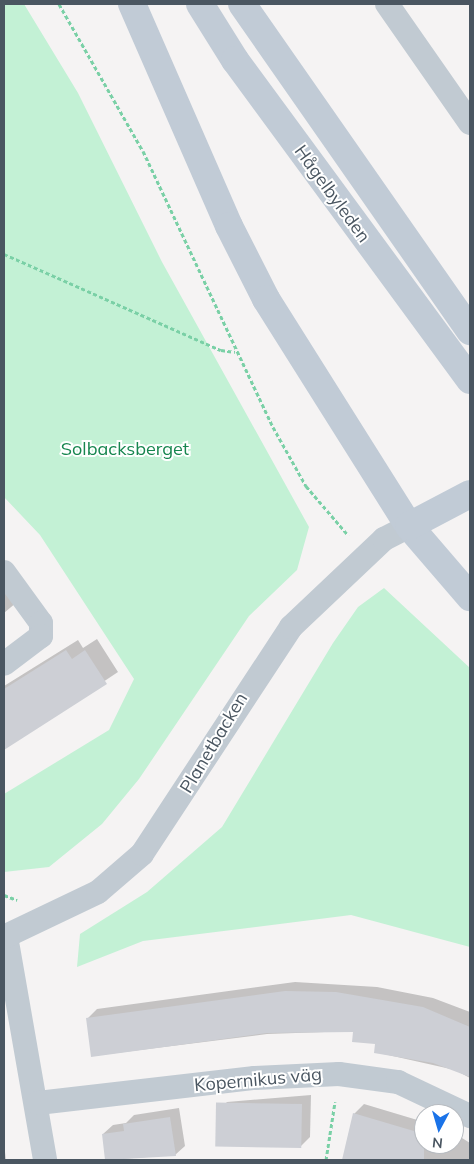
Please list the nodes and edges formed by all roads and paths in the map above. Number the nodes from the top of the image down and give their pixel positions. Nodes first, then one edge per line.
1 (59, 4) edge
2 (132, 4) edge
3 (200, 4) edge
4 (242, 4) edge
5 (387, 4) edge
6 (470, 123) edge
7 (4, 254) edge
8 (470, 331) edge
9 (236, 352) junction
10 (470, 380) edge
11 (463, 497) edge
12 (409, 526) junction
13 (350, 537) dead end
14 (4, 572) edge
15 (470, 597) edge
16 (4, 664) edge
17 (5, 936) edge
18 (339, 1074) junction
19 (38, 1103) junction
20 (470, 1116) edge
21 (44, 1160) edge
22 (326, 1160) edge

1 - 9 path
2 - 12 main road
3 - 10 main road, Hågelbyleden
4 - 8 main road, Hågelbyleden
5 - 6 street
7 - 9 path
9 - 13 path
11 - 12 main road
12 - 15 main road
12 - 17 street, Planetbacken
14 - 16 street
17 - 19 street
18 - 19 street, Kopernikus väg
18 - 20 street, Kopernikus väg
18 - 22 path
19 - 21 street

